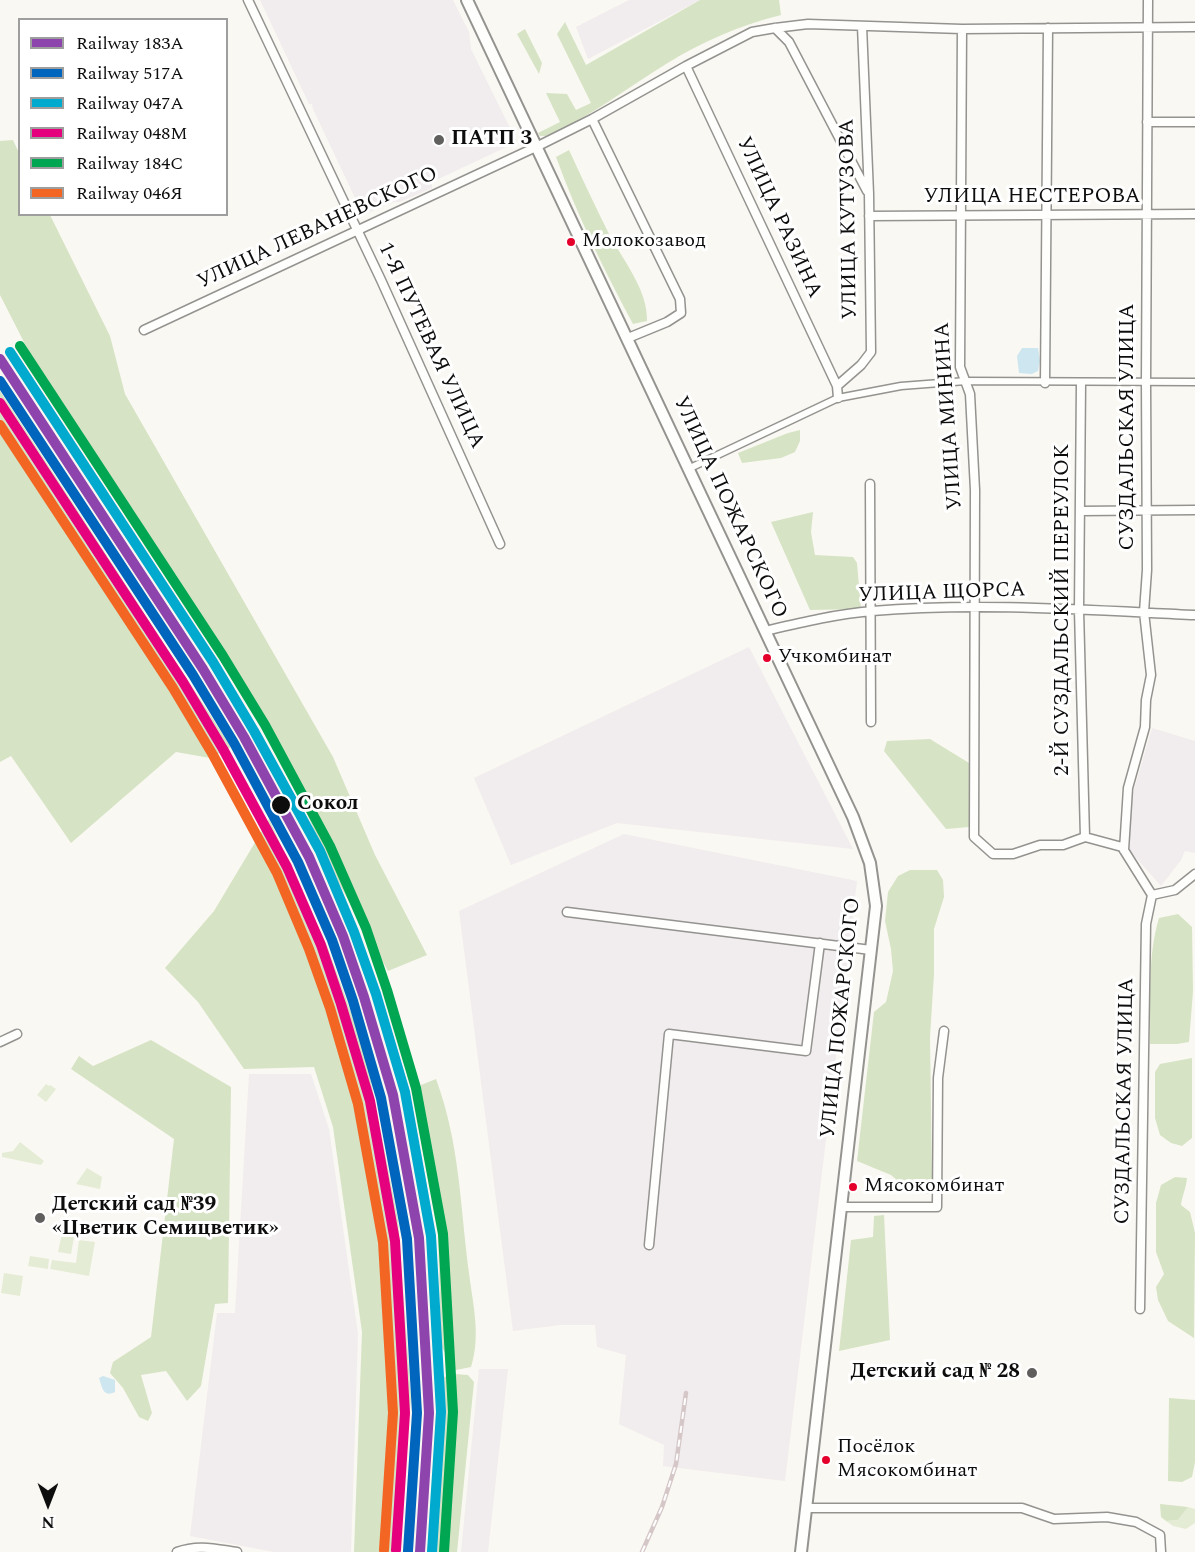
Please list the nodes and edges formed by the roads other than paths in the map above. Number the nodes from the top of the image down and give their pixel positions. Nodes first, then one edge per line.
1 (248, 0) edge
2 (467, 0) edge
3 (1148, 0) edge
4 (862, 26) junction
5 (1148, 27) junction
6 (1195, 27) edge
7 (775, 28) junction
8 (962, 28) junction
9 (1048, 28) junction
10 (686, 66) junction
11 (592, 119) junction
12 (1147, 122) junction
13 (1195, 122) edge
14 (536, 147) junction
15 (869, 194) junction
16 (1195, 214) edge
17 (1146, 215) junction
18 (869, 216) junction
19 (961, 216) junction
20 (1046, 216) junction
21 (356, 230) junction
22 (144, 330) dead end
23 (628, 338) junction
24 (966, 381) junction
25 (1146, 382) junction
26 (1195, 382) edge
27 (1045, 383) junction
28 (1082, 383) junction
29 (837, 386) junction
30 (838, 398) junction
31 (688, 469) junction
32 (870, 484) dead end
33 (1195, 510) edge
34 (1080, 511) junction
35 (1147, 511) junction
36 (501, 544) dead end
37 (974, 608) junction
38 (1079, 610) junction
39 (871, 611) junction
40 (1144, 612) junction
41 (1195, 615) edge
42 (765, 631) junction
43 (871, 722) dead end
44 (1084, 837) junction
45 (1124, 850) junction
46 (1195, 874) edge
47 (1152, 895) junction
48 (567, 912) dead end
49 (820, 943) junction
50 (871, 950) junction
51 (944, 1031) dead end
52 (17, 1034) dead end
53 (0, 1042) edge
54 (843, 1207) junction
55 (649, 1245) dead end
56 (1140, 1309) dead end
57 (807, 1508) junction
58 (177, 1552) edge
59 (237, 1552) edge
60 (801, 1552) edge
61 (1161, 1552) edge

1 - 21 street, 1-Я ПУТЕВАЯ УЛИЦА
2 - 14 street, УЛИЦА ПОЖАРСКОГО
3 - 5 street, СУЗДАЛЬСКАЯ УЛИЦА
4 - 7 street, УЛИЦА ЛЕВАНЕВСКОГО
4 - 8 street, УЛИЦА ЛЕВАНЕВСКОГО
4 - 15 street, УЛИЦА КУТУЗОВА
5 - 6 street, УЛИЦА ЛЕВАНЕВСКОГО
5 - 9 street, УЛИЦА ЛЕВАНЕВСКОГО
5 - 12 street, СУЗДАЛЬСКАЯ УЛИЦА
7 - 10 street, УЛИЦА ЛЕВАНЕВСКОГО
7 - 15 street
8 - 9 street, УЛИЦА ЛЕВАНЕВСКОГО
8 - 19 street, УЛИЦА МИНИНА
9 - 20 street
10 - 11 street, УЛИЦА ЛЕВАНЕВСКОГО
10 - 29 street, УЛИЦА РАЗИНА
11 - 14 street, УЛИЦА ЛЕВАНЕВСКОГО
11 - 23 street
12 - 13 street
12 - 17 street, СУЗДАЛЬСКАЯ УЛИЦА
14 - 21 street, УЛИЦА ЛЕВАНЕВСКОГО
14 - 23 street, УЛИЦА ПОЖАРСКОГО
15 - 18 street, УЛИЦА КУТУЗОВА
16 - 17 street, УЛИЦА НЕСТЕРОВА
17 - 20 street, УЛИЦА НЕСТЕРОВА
17 - 25 street, СУЗДАЛЬСКАЯ УЛИЦА
18 - 19 street, УЛИЦА НЕСТЕРОВА
18 - 29 street, УЛИЦА КУТУЗОВА
19 - 20 street, УЛИЦА НЕСТЕРОВА
19 - 24 street, УЛИЦА МИНИНА
20 - 27 street
21 - 22 street, УЛИЦА ЛЕВАНЕВСКОГО
21 - 36 street, 1-Я ПУТЕВАЯ УЛИЦА
23 - 31 street, УЛИЦА ПОЖАРСКОГО
24 - 27 street
24 - 30 street
24 - 37 street, УЛИЦА МИНИНА
25 - 26 street
25 - 28 street
25 - 35 street, СУЗДАЛЬСКАЯ УЛИЦА
27 - 28 street
28 - 34 street, 2-Й СУЗДАЛЬСКИЙ ПЕРЕУЛОК
29 - 30 street
30 - 31 street
31 - 42 street, УЛИЦА ПОЖАРСКОГО
32 - 39 street
33 - 35 street
34 - 35 street
34 - 38 street, 2-Й СУЗДАЛЬСКИЙ ПЕРЕУЛОК
35 - 40 street, СУЗДАЛЬСКАЯ УЛИЦА
37 - 38 street, УЛИЦА ЩОРСА
37 - 39 street, УЛИЦА ЩОРСА
37 - 44 street, УЛИЦА МИНИНА
38 - 40 street, УЛИЦА ЩОРСА
38 - 44 street, 2-Й СУЗДАЛЬСКИЙ ПЕРЕУЛОК
39 - 42 street, УЛИЦА ЩОРСА
39 - 43 street
40 - 41 street, УЛИЦА ЩОРСА
40 - 45 street, СУЗДАЛЬСКАЯ УЛИЦА
42 - 50 street, УЛИЦА ПОЖАРСКОГО
44 - 45 street
45 - 47 street
46 - 47 street
47 - 56 street, СУЗДАЛЬСКАЯ УЛИЦА
48 - 49 street
49 - 50 street
49 - 55 street
50 - 54 street, УЛИЦА ПОЖАРСКОГО
51 - 54 street
52 - 53 street
54 - 57 street, УЛИЦА ПОЖАРСКОГО
57 - 60 street, УЛИЦА ПОЖАРСКОГО
57 - 61 street
58 - 59 street

